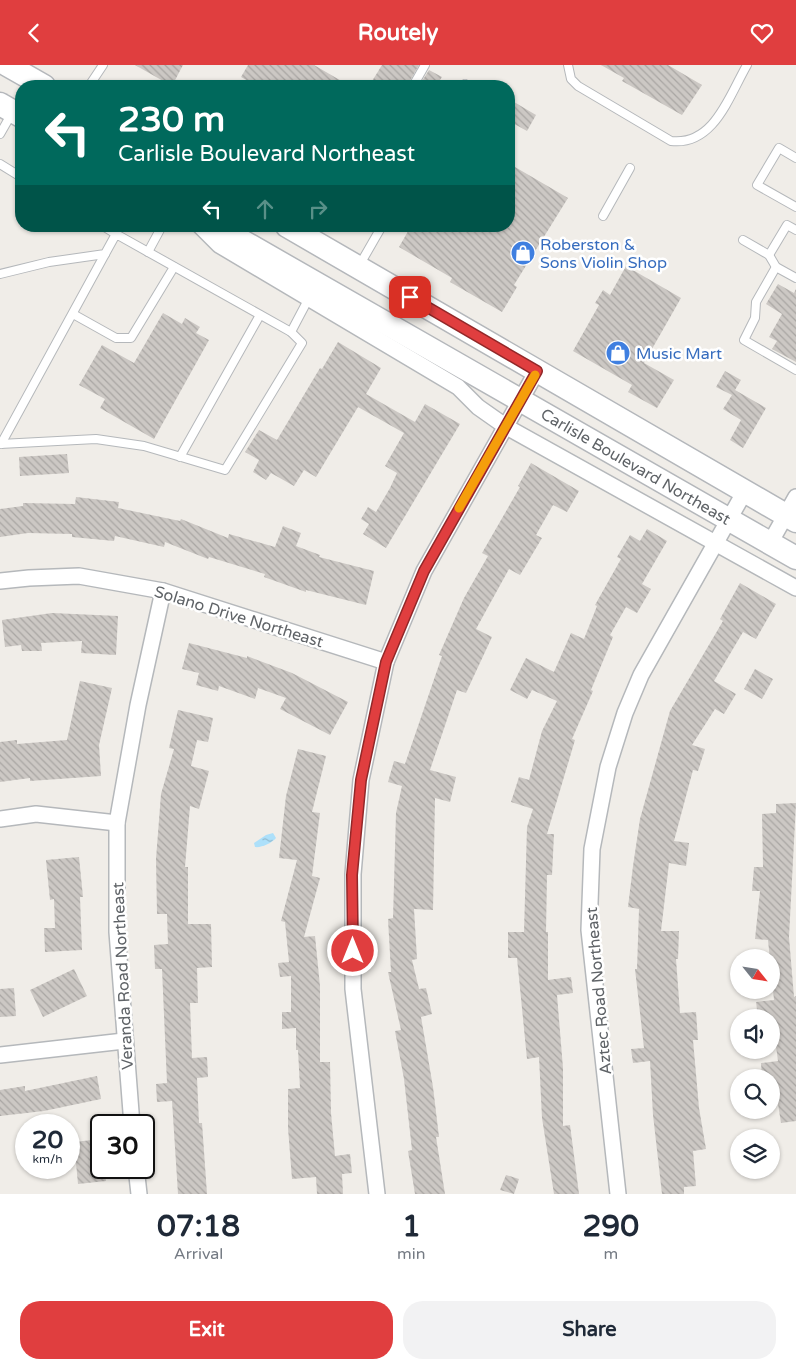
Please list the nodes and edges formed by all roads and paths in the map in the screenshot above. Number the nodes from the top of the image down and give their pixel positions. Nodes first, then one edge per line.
1 (7, 65) edge
2 (103, 65) edge
3 (425, 65) edge
4 (568, 65) edge
5 (747, 65) edge
6 (33, 80) edge
7 (93, 80) edge
8 (416, 80) edge
9 (11, 111) edge
10 (0, 134) edge
11 (796, 158) edge
12 (0, 163) edge
13 (630, 168) dead end
14 (15, 173) edge
15 (796, 207) edge
16 (603, 216) dead end
17 (796, 230) edge
18 (113, 232) edge
19 (159, 232) edge
20 (206, 232) edge
21 (225, 232) edge
22 (301, 232) edge
23 (379, 232) edge
24 (116, 234) junction
25 (743, 239) dead end
26 (148, 252) junction
27 (105, 254) junction
28 (769, 255) junction
29 (174, 267) junction
30 (776, 267) junction
31 (358, 268) junction
32 (0, 274) edge
33 (796, 278) edge
34 (313, 291) junction
35 (72, 314) junction
36 (260, 315) junction
37 (291, 332) junction
38 (796, 370) edge
39 (537, 371) junction
40 (520, 399) junction
41 (505, 425) junction
42 (1, 444) edge
43 (180, 457) junction
44 (745, 491) junction
45 (792, 511) edge
46 (728, 519) junction
47 (715, 541) junction
48 (770, 543) junction
49 (796, 558) edge
50 (0, 581) edge
51 (796, 588) edge
52 (163, 591) junction
53 (386, 662) junction
54 (0, 819) edge
55 (117, 823) junction
56 (124, 1041) junction
57 (0, 1055) edge
58 (131, 1114) edge
59 (137, 1179) edge
60 (139, 1194) edge
61 (377, 1194) edge
62 (618, 1194) edge

1 - 6 main road
2 - 7 lane
3 - 8 lane
4 - 5 lane
9 - 10 lane
11 - 15 lane
12 - 14 lane
13 - 16 lane
17 - 28 lane
18 - 24 lane
19 - 26 lane
20 - 34 street
21 - 34 main road, Carlisle Boulevard Northeast
22 - 31 main road, Carlisle Boulevard Northeast
23 - 31 lane
24 - 26 lane
24 - 27 lane
25 - 28 lane
26 - 29 lane
27 - 32 lane
27 - 35 lane
28 - 30 lane
29 - 35 lane
29 - 36 lane
30 - 33 lane
30 - 38 lane
31 - 39 main road, Carlisle Boulevard Northeast
34 - 37 lane
34 - 40 main road, Carlisle Boulevard Northeast
34 - 41 street
35 - 42 lane
36 - 37 lane
36 - 43 lane
37 - 43 lane
39 - 40 street
39 - 44 main road, Carlisle Boulevard Northeast
40 - 41 street
40 - 46 main road, Carlisle Boulevard Northeast
41 - 47 street
41 - 53 street
42 - 43 lane
44 - 45 main road, Carlisle Boulevard Northeast
44 - 46 street, Aztec Road Northeast
45 - 48 street
46 - 47 street, Aztec Road Northeast
46 - 48 main road, Carlisle Boulevard Northeast
47 - 51 street
47 - 62 street, Aztec Road Northeast
48 - 49 main road, Carlisle Boulevard Northeast
50 - 52 street, Solano Drive Northeast
52 - 53 street, Solano Drive Northeast
52 - 55 street, Veranda Road Northeast
53 - 61 street
54 - 55 street
55 - 56 street, Veranda Road Northeast
56 - 57 street
56 - 58 street, Veranda Road Northeast
59 - 60 street

